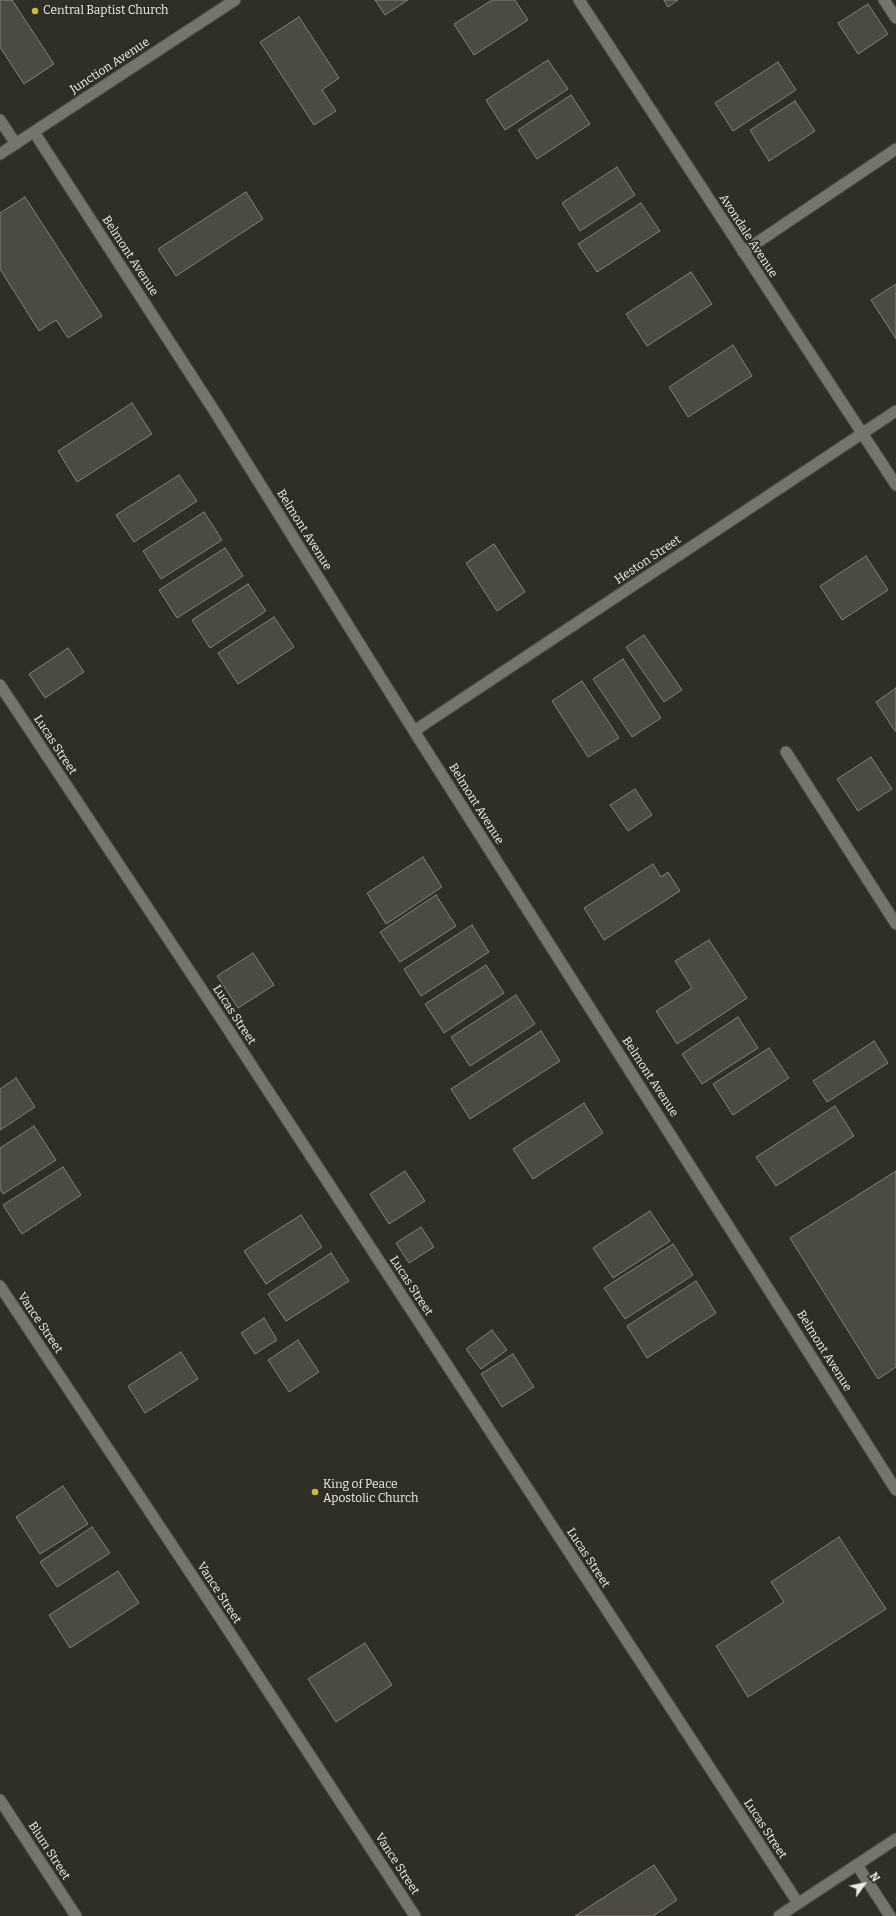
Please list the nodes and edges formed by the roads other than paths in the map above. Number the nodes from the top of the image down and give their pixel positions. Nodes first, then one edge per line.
1 (235, 0) edge
2 (579, 0) edge
3 (884, 0) edge
4 (896, 18) edge
5 (0, 120) edge
6 (34, 132) junction
7 (16, 144) junction
8 (896, 149) edge
9 (0, 154) edge
10 (743, 252) junction
11 (896, 411) edge
12 (862, 433) junction
13 (896, 485) edge
14 (0, 685) edge
15 (414, 731) junction
16 (786, 752) dead end
17 (896, 924) edge
18 (0, 1286) edge
19 (896, 1490) edge
20 (0, 1800) edge
21 (896, 1839) edge
22 (857, 1865) junction
23 (798, 1903) junction
24 (76, 1916) edge
25 (415, 1916) edge
26 (779, 1916) edge
27 (890, 1916) edge

1 - 6 street, Junction Avenue
2 - 10 street, Avondale Avenue
3 - 4 street
5 - 7 street
6 - 7 street, Junction Avenue
6 - 15 street, Belmont Avenue
7 - 9 street, Junction Avenue
8 - 10 street
10 - 12 street, Avondale Avenue
11 - 12 street, Heston Street
12 - 13 street, Avondale Avenue
12 - 15 street, Heston Street
14 - 23 street, Lucas Street
15 - 19 street, Belmont Avenue
16 - 17 street
18 - 25 street, Vance Street
20 - 24 street, Blum Street
21 - 22 street
22 - 23 street
22 - 27 street
23 - 26 street

